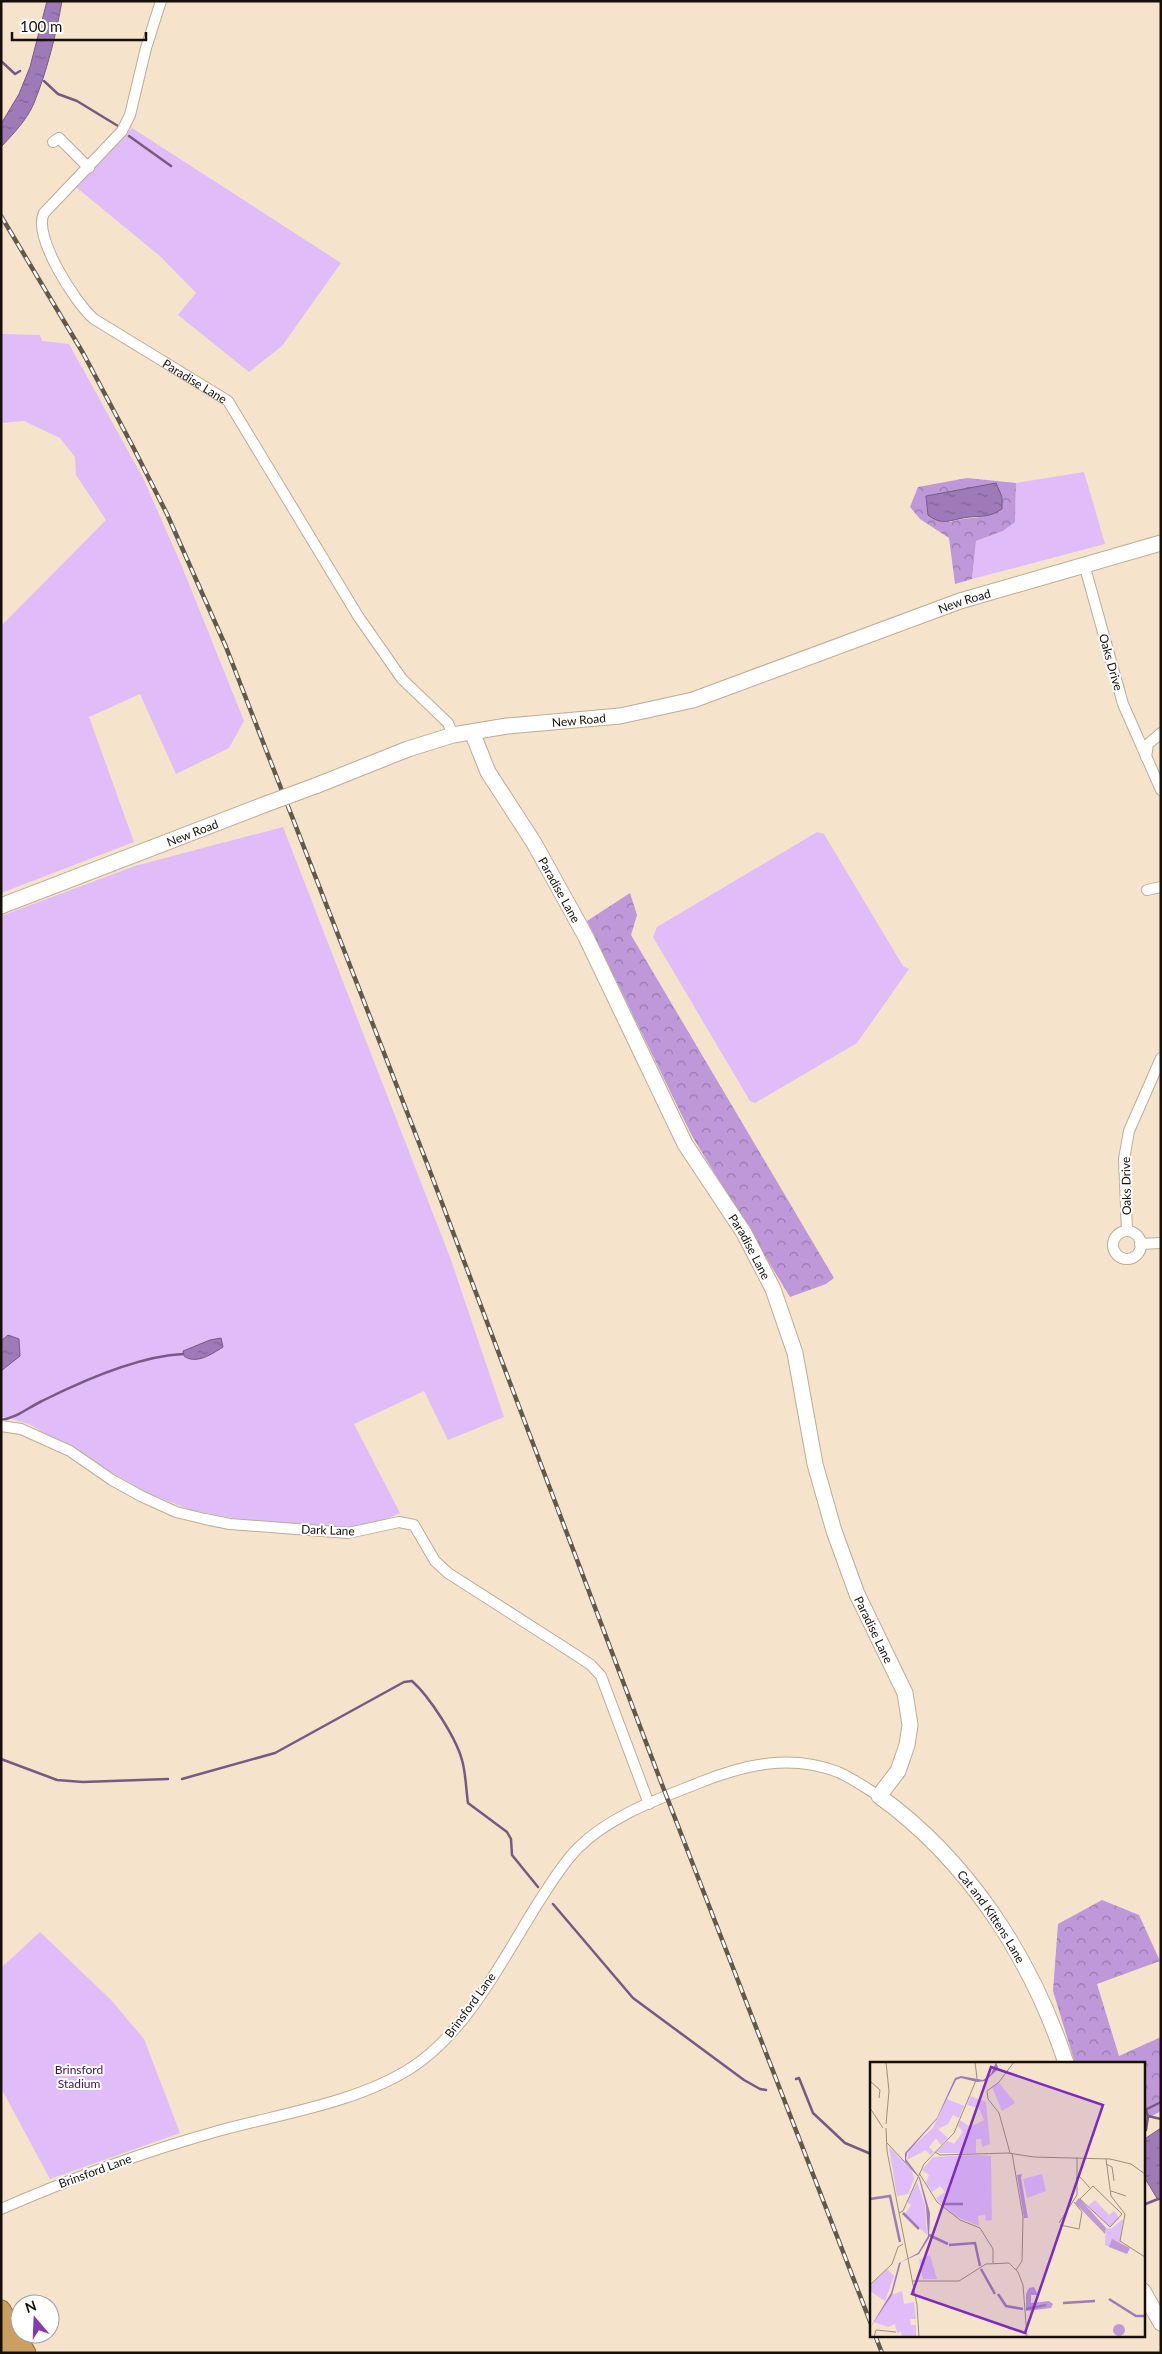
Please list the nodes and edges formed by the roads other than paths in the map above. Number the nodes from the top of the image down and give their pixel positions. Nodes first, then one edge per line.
1 (161, 1) edge
2 (53, 142) dead end
3 (89, 168) junction
4 (1161, 543) edge
5 (1084, 564) junction
6 (472, 732) junction
7 (1161, 733) edge
8 (453, 735) junction
9 (1145, 758) junction
10 (1161, 790) edge
11 (1161, 887) edge
12 (1147, 890) dead end
13 (1, 906) edge
14 (1161, 1058) edge
15 (1127, 1231) junction
16 (1161, 1243) edge
17 (1140, 1244) junction
18 (1, 1426) edge
19 (879, 1796) junction
20 (649, 1804) junction
21 (1066, 2062) edge
22 (1, 2209) edge
23 (1144, 2293) edge
24 (1, 2310) edge
25 (1161, 2323) edge
26 (1, 2339) edge
27 (9, 2353) edge
28 (26, 2353) edge

1 - 3 street, Paradise Lane
2 - 3 street
3 - 8 street, Paradise Lane
4 - 5 street, New Road
5 - 6 street, New Road
5 - 9 street, Oaks Drive
6 - 8 street, New Road
6 - 19 street, Paradise Lane
7 - 9 street
8 - 13 street, New Road, bridge
9 - 10 street, Oaks Drive
11 - 12 street
14 - 15 street, Oaks Drive
15 - 17 street
15 - 17 street
16 - 17 street
18 - 20 street, Dark Lane
19 - 20 street, Brinsford Lane
19 - 21 street, Cat and Kittens Lane
20 - 22 street, Brinsford Lane
23 - 25 street
24 - 28 highway
26 - 27 highway

